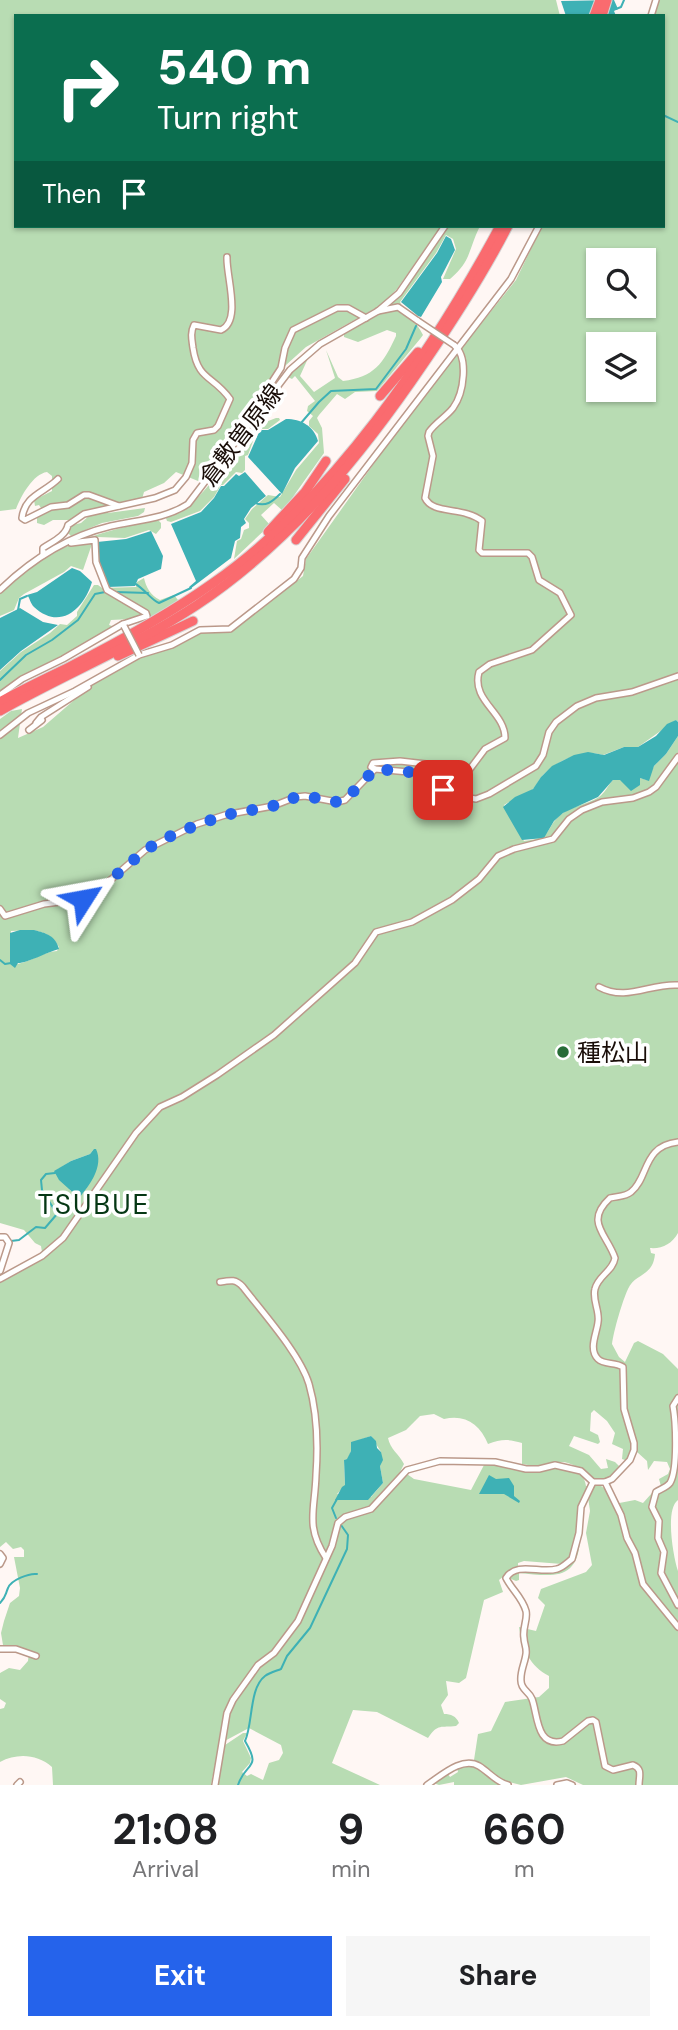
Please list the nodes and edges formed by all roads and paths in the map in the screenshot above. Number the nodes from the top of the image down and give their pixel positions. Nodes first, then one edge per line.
1 (444, 228) edge
2 (499, 228) edge
3 (507, 228) edge
4 (538, 228) edge
5 (227, 257) dead end
6 (378, 312) junction
7 (366, 318) junction
8 (446, 319) junction
9 (456, 346) junction
10 (380, 396) dead end
11 (266, 401) junction
12 (387, 417) junction
13 (326, 461) dead end
14 (58, 479) dead end
15 (121, 506) junction
16 (296, 540) dead end
17 (67, 542) junction
18 (43, 555) junction
19 (233, 569) junction
20 (0, 590) edge
21 (193, 621) dead end
22 (124, 625) junction
23 (139, 655) junction
24 (85, 666) junction
25 (678, 676) edge
26 (97, 677) junction
27 (0, 695) edge
28 (0, 702) edge
29 (0, 711) edge
30 (29, 730) dead end
31 (0, 735) edge
32 (678, 757) edge
33 (375, 769) junction
34 (0, 909) edge
35 (678, 985) edge
36 (599, 988) dead end
37 (678, 1142) edge
38 (0, 1237) edge
39 (0, 1271) edge
40 (0, 1279) edge
41 (220, 1282) dead end
42 (678, 1398) edge
43 (593, 1482) junction
44 (605, 1482) junction
45 (0, 1554) edge
46 (326, 1558) junction
47 (0, 1564) edge
48 (678, 1605) edge
49 (678, 1627) edge
50 (0, 1649) edge
51 (36, 1656) dead end
52 (215, 1785) edge
53 (427, 1785) edge
54 (508, 1785) edge
55 (557, 1785) edge
56 (572, 1785) edge
57 (639, 1785) edge

1 - 6 street, 倉敷曽原線
2 - 8 highway
3 - 12 highway
4 - 9 street
5 - 15 street
6 - 7 street, 倉敷曽原線
6 - 9 street, bridge
7 - 11 street, 倉敷曽原線
7 - 11 street
8 - 10 highway
8 - 19 highway
9 - 23 street
9 - 33 street
11 - 17 street, 倉敷曽原線
12 - 16 highway
12 - 24 highway
13 - 19 highway
14 - 15 street
15 - 18 street
17 - 18 street, 倉敷曽原線
17 - 22 street
18 - 20 street, 倉敷曽原線
19 - 28 highway
21 - 24 highway
22 - 23 street, bridge
22 - 27 street
23 - 26 street
24 - 29 highway
25 - 33 street
26 - 30 street
26 - 31 street
32 - 40 street
33 - 34 street
35 - 36 street
37 - 44 street
38 - 39 street
41 - 46 street
42 - 48 street
43 - 44 street
43 - 46 street
43 - 57 street
44 - 49 street
45 - 47 street
46 - 52 street
50 - 51 street
53 - 54 street
55 - 56 street

